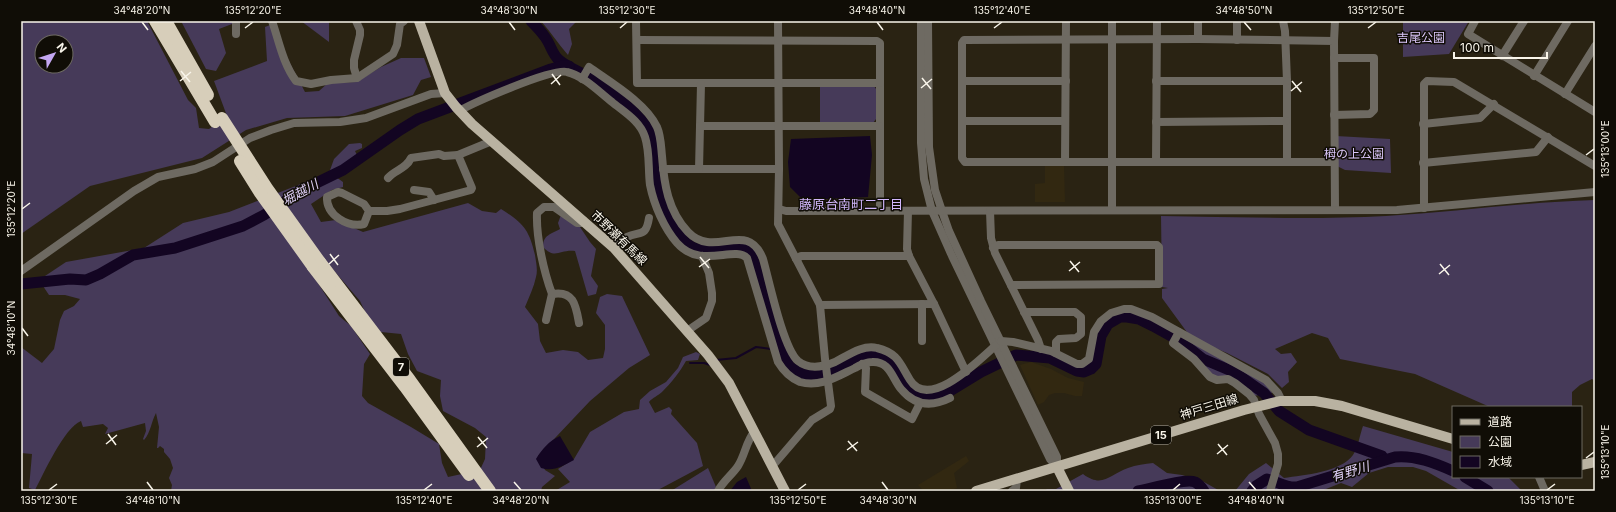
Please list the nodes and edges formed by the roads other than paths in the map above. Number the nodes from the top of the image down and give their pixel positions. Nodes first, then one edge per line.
1 (155, 21) edge
2 (166, 21) edge
3 (236, 21) edge
4 (272, 21) edge
5 (356, 21) edge
6 (420, 21) edge
7 (636, 21) edge
8 (778, 21) edge
9 (921, 21) edge
10 (928, 21) edge
11 (1066, 21) edge
12 (1112, 21) edge
13 (1157, 21) edge
14 (1198, 21) edge
15 (1237, 21) edge
16 (1282, 21) edge
17 (1335, 21) edge
18 (1475, 21) edge
19 (1524, 21) edge
20 (1568, 21) edge
21 (401, 22) edge
22 (236, 34) dead end
23 (1066, 39) junction
24 (1198, 39) junction
25 (637, 40) junction
26 (779, 40) junction
27 (1112, 40) junction
28 (1157, 40) junction
29 (1237, 40) junction
30 (1285, 41) junction
31 (1334, 41) junction
32 (1595, 46) edge
33 (1502, 56) junction
34 (1334, 58) junction
35 (1534, 76) junction
36 (357, 78) junction
37 (582, 78) junction
38 (962, 81) junction
39 (1066, 81) junction
40 (1156, 81) junction
41 (1287, 81) junction
42 (779, 83) junction
43 (880, 83) junction
44 (701, 84) junction
45 (445, 93) junction
46 (1565, 94) junction
47 (1494, 104) junction
48 (456, 107) junction
49 (1595, 112) edge
50 (1334, 115) junction
51 (218, 120) junction
52 (962, 121) junction
53 (1065, 121) junction
54 (1286, 121) junction
55 (1156, 122) junction
56 (1423, 124) junction
57 (700, 126) junction
58 (879, 126) junction
59 (779, 127) junction
60 (1548, 137) junction
61 (492, 141) junction
62 (458, 155) junction
63 (1156, 161) junction
64 (1065, 162) junction
65 (1112, 162) junction
66 (1287, 162) junction
67 (1334, 162) junction
68 (1424, 163) junction
69 (1595, 166) edge
70 (663, 168) junction
71 (699, 169) junction
72 (779, 169) junction
73 (388, 178) dead end
74 (414, 190) dead end
75 (1595, 192) edge
76 (434, 200) junction
77 (1424, 208) junction
78 (672, 209) junction
79 (779, 209) junction
80 (880, 210) junction
81 (990, 210) junction
82 (1112, 210) junction
83 (1335, 210) junction
84 (370, 211) junction
85 (908, 211) junction
86 (932, 211) junction
87 (942, 211) junction
88 (662, 215) junction
89 (649, 218) dead end
90 (583, 220) junction
91 (614, 248) junction
92 (993, 248) junction
93 (702, 256) junction
94 (909, 256) junction
95 (796, 259) junction
96 (316, 264) junction
97 (21, 271) edge
98 (1011, 285) junction
99 (552, 294) junction
100 (922, 304) junction
101 (934, 304) junction
102 (820, 305) junction
103 (1024, 312) junction
104 (546, 320) dead end
105 (579, 323) dead end
106 (687, 331) junction
107 (1179, 332) junction
108 (922, 341) dead end
109 (998, 343) junction
110 (1041, 349) junction
111 (1056, 353) junction
112 (862, 364) junction
113 (826, 367) junction
114 (966, 372) junction
115 (828, 379) junction
116 (950, 398) dead end
117 (1281, 401) junction
118 (920, 403) junction
119 (1260, 405) junction
120 (754, 432) junction
121 (1452, 439) edge
122 (1595, 462) edge
123 (771, 464) junction
124 (1582, 465) edge
125 (1057, 467) junction
126 (1539, 478) edge
127 (1017, 479) junction
128 (1068, 488) edge
129 (1271, 490) edge
130 (480, 491) edge
131 (490, 491) edge
132 (718, 491) edge
133 (785, 491) edge
134 (976, 491) edge
135 (1012, 491) edge
136 (1545, 491) edge

1 - 51 highway, 7
2 - 51 highway, 7
3 - 22 street
4 - 36 street
5 - 36 street
6 - 45 main road, 市野瀬有馬線
7 - 25 street
8 - 26 street
9 - 86 street
10 - 87 street
11 - 23 street
12 - 27 street
13 - 28 street
14 - 24 street
15 - 29 street
16 - 30 street
17 - 31 street
18 - 33 street
19 - 33 street
20 - 35 street
21 - 36 street
23 - 27 street
23 - 38 street
23 - 39 street
24 - 28 street
24 - 29 street
25 - 26 street
25 - 44 street
26 - 42 street
26 - 43 street
27 - 28 street
27 - 65 street
28 - 40 street
29 - 30 street
30 - 31 street
30 - 41 street
31 - 34 street
32 - 46 street
33 - 35 street
34 - 50 street
34 - 50 street
35 - 46 street
37 - 48 street
37 - 70 street
37 - 88 street
38 - 39 street
38 - 52 street
39 - 53 street
40 - 41 street
40 - 55 street
41 - 54 street
42 - 43 street
42 - 44 street
42 - 59 street
43 - 58 street
44 - 57 street
45 - 48 main road, 市野瀬有馬線
45 - 97 street
46 - 49 street
47 - 56 street
47 - 56 street
47 - 60 street
48 - 61 main road, 市野瀬有馬線
50 - 67 street
51 - 96 highway, 7, bridge
52 - 53 street
52 - 64 street
53 - 64 street
54 - 55 street
54 - 66 street
55 - 63 street
56 - 68 street
57 - 59 street
57 - 71 street
58 - 59 street
58 - 80 street
59 - 72 street
60 - 68 street
60 - 69 street
61 - 62 street
61 - 90 main road, 市野瀬有馬線
62 - 73 street
62 - 76 street
63 - 65 street
63 - 66 street
64 - 65 street
65 - 82 street
66 - 67 street
67 - 83 street
68 - 77 street
70 - 71 street
70 - 78 street
71 - 72 street
72 - 79 street
74 - 76 street
75 - 77 street
76 - 84 street
77 - 83 street
78 - 88 street
78 - 113 street
79 - 80 street
79 - 95 street
80 - 85 street
81 - 82 street
81 - 87 street
81 - 92 street
82 - 83 street
84 - 84 street
85 - 86 street
85 - 94 street
86 - 87 street
86 - 109 street
87 - 109 street
88 - 93 street
89 - 91 street
90 - 91 main road, 市野瀬有馬線
90 - 99 street
91 - 106 main road, 市野瀬有馬線
92 - 98 street
92 - 98 street
93 - 106 street
93 - 115 street
94 - 95 street
94 - 101 street
95 - 102 street
96 - 130 highway, 7
96 - 131 highway, 7
98 - 103 street
99 - 104 street
99 - 105 street
100 - 101 street
100 - 102 street
100 - 108 street
101 - 114 street
102 - 113 street
103 - 110 street
103 - 111 street
106 - 120 main road, 市野瀬有馬線
107 - 111 street
107 - 117 street
107 - 119 street
109 - 110 street
109 - 114 street
109 - 125 street
110 - 111 street
112 - 115 street
112 - 118 street
112 - 118 street
113 - 114 street
113 - 115 street
115 - 123 street
116 - 118 street
117 - 119 main road, 神戸三田線 / 15
117 - 121 main road, 神戸三田線 / 15
119 - 125 main road, 神戸三田線 / 15
119 - 129 street
120 - 123 main road, 市野瀬有馬線
120 - 132 street
122 - 124 main road
123 - 133 main road, 市野瀬有馬線
125 - 127 main road, 神戸三田線 / 15
125 - 128 main road
126 - 136 street
127 - 134 main road, 神戸三田線 / 15
127 - 135 street

